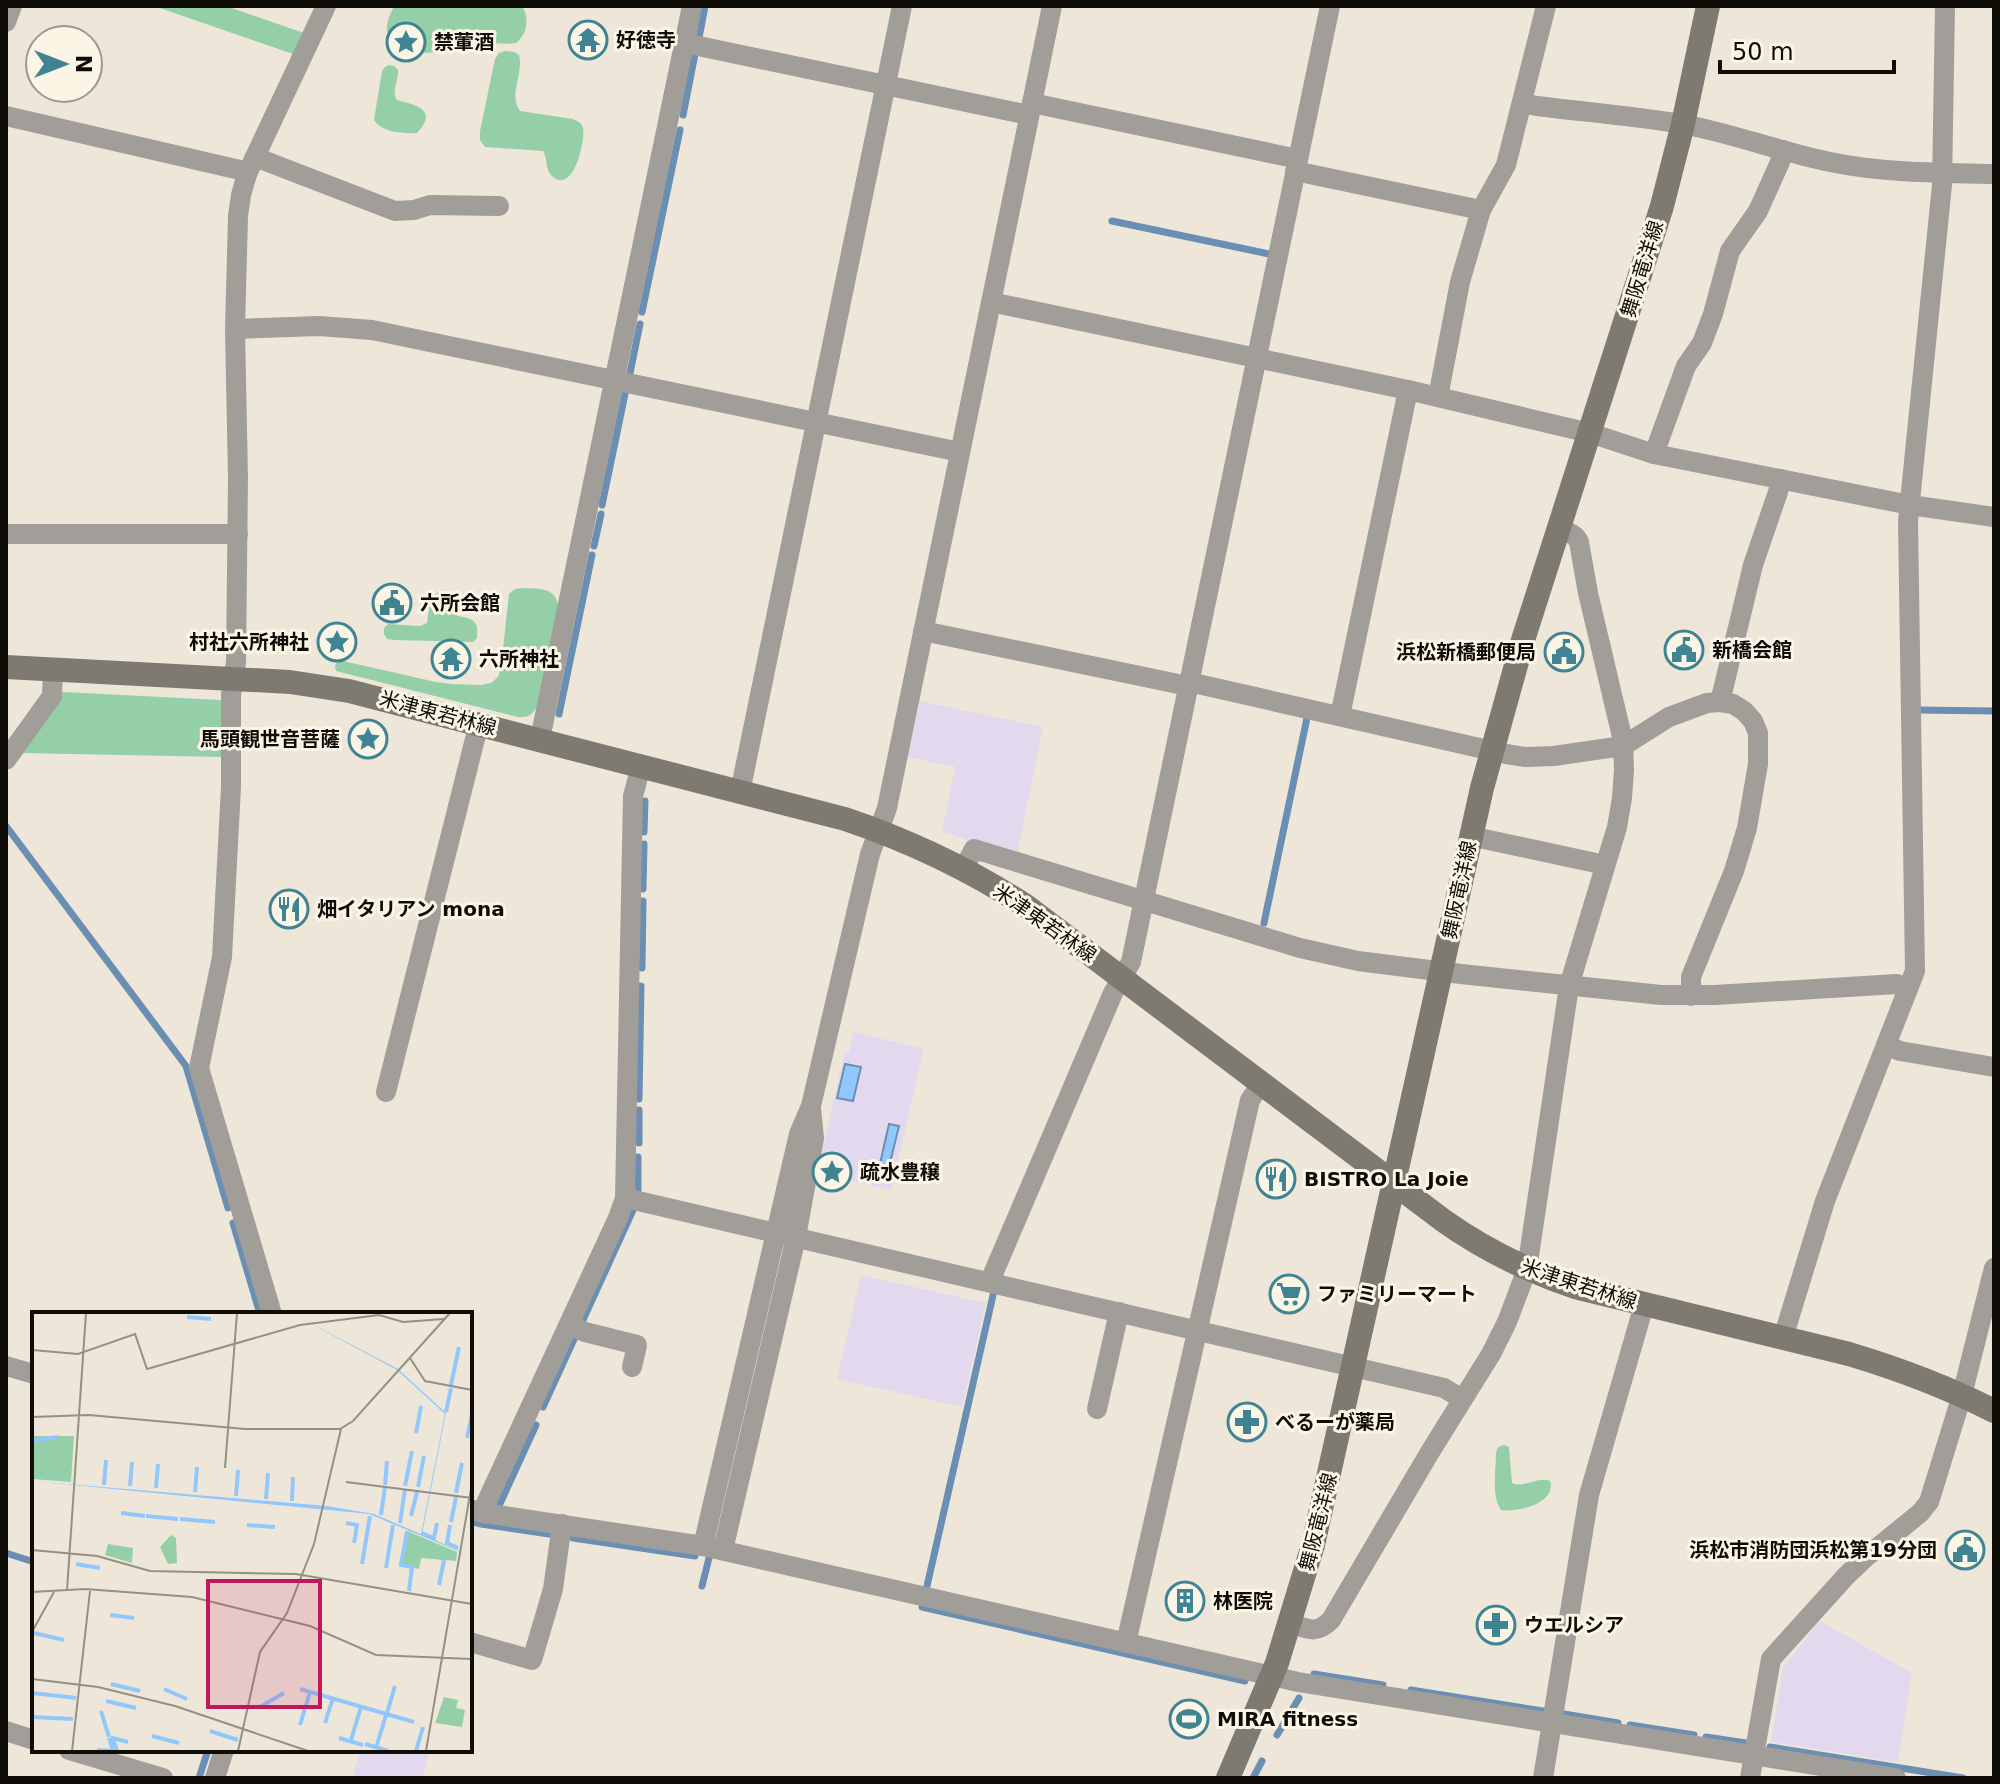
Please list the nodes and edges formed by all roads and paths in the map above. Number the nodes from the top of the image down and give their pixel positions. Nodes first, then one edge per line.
1 (12, 6) edge
2 (326, 6) edge
3 (692, 6) edge
4 (902, 6) edge
5 (1052, 6) edge
6 (1330, 6) edge
7 (1546, 6) edge
8 (1708, 6) edge
9 (1945, 6) edge
10 (6, 22) edge
11 (684, 43) junction
12 (885, 85) junction
13 (1522, 103) junction
14 (1031, 109) junction
15 (6, 116) edge
16 (1683, 124) junction
17 (1783, 150) junction
18 (1297, 165) junction
19 (251, 166) junction
20 (1942, 173) junction
21 (1994, 174) edge
22 (499, 206) dead end
23 (1481, 210) junction
24 (991, 302) junction
25 (235, 329) junction
26 (1257, 358) junction
27 (615, 381) junction
28 (1408, 390) junction
29 (1438, 397) junction
30 (816, 422) junction
31 (1590, 433) junction
32 (960, 452) junction
33 (1654, 454) junction
34 (1781, 479) junction
35 (1910, 505) junction
36 (1994, 517) edge
37 (1559, 529) junction
38 (6, 534) edge
39 (238, 534) junction
40 (923, 631) junction
41 (6, 667) edge
42 (53, 670) junction
43 (233, 679) junction
44 (1189, 684) junction
45 (1720, 702) junction
46 (1340, 716) junction
47 (479, 723) junction
48 (540, 739) junction
49 (1623, 746) junction
50 (1491, 750) junction
51 (6, 760) edge
52 (641, 766) junction
53 (740, 792) junction
54 (879, 830) junction
55 (1470, 836) junction
56 (1605, 865) junction
57 (964, 868) junction
58 (1144, 901) junction
59 (1440, 972) junction
60 (1122, 978) junction
61 (1569, 986) junction
62 (1908, 989) junction
63 (1691, 996) junction
64 (1886, 1045) junction
65 (1994, 1067) edge
66 (1262, 1083) junction
67 (386, 1092) dead end
68 (811, 1106) junction
69 (1394, 1183) junction
70 (625, 1198) junction
71 (776, 1233) junction
72 (796, 1237) junction
73 (1994, 1268) edge
74 (1527, 1269) junction
75 (991, 1282) junction
76 (1644, 1305) junction
77 (271, 1312) edge
78 (1119, 1312) junction
79 (569, 1325) junction
80 (1197, 1330) junction
81 (1783, 1338) junction
82 (6, 1366) edge
83 (632, 1367) dead end
84 (1353, 1367) junction
85 (32, 1373) edge
86 (1962, 1395) junction
87 (1462, 1399) junction
88 (1097, 1409) dead end
89 (1994, 1411) edge
90 (477, 1511) edge
91 (562, 1524) junction
92 (713, 1548) junction
93 (1290, 1623) junction
94 (472, 1643) edge
95 (1126, 1643) junction
96 (1271, 1676) junction
97 (1552, 1723) junction
98 (6, 1731) edge
99 (32, 1739) edge
100 (76, 1752) edge
101 (223, 1752) edge
102 (1755, 1756) junction
103 (163, 1778) edge
104 (215, 1778) edge
105 (1228, 1778) edge
106 (1543, 1778) edge
107 (1750, 1778) edge
108 (1896, 1778) edge

1 - 10 street
2 - 19 street
3 - 11 street
4 - 12 street
5 - 14 street
6 - 18 street
7 - 13 street
8 - 16 main road, 舞阪竜洋線
9 - 20 street
11 - 12 street
11 - 27 street
12 - 14 street
12 - 30 street
13 - 16 street
13 - 23 street
14 - 18 street
14 - 24 street
15 - 19 street
16 - 17 street
16 - 31 main road, 舞阪竜洋線
17 - 20 street
17 - 33 street
18 - 23 street
18 - 26 street
19 - 22 street
19 - 25 street
20 - 21 street
20 - 35 street
23 - 29 street
24 - 26 street
24 - 32 street
25 - 27 street
25 - 39 street
26 - 28 street
26 - 44 street
27 - 30 street
27 - 48 street
28 - 29 street
28 - 46 street
29 - 31 street
30 - 32 street
30 - 53 street
31 - 33 street
31 - 37 main road, 舞阪竜洋線
32 - 40 street
33 - 34 street
34 - 35 street
34 - 45 street
35 - 36 street
35 - 62 street
37 - 49 street
37 - 50 main road, 舞阪竜洋線
38 - 39 street
39 - 43 street
40 - 44 street
40 - 54 street
41 - 42 main road, 米津東若林線
42 - 43 main road, 米津東若林線
42 - 51 street
43 - 47 main road, 米津東若林線
43 - 77 street
44 - 46 street
44 - 58 street
45 - 49 street
45 - 63 street
46 - 50 street
47 - 48 main road, 米津東若林線
47 - 67 street
48 - 52 main road, 米津東若林線
49 - 50 street
49 - 56 street
50 - 55 main road, 舞阪竜洋線
52 - 53 main road, 米津東若林線
52 - 70 street
53 - 54 main road, 米津東若林線
54 - 57 main road, 米津東若林線
54 - 68 street
55 - 56 street
55 - 59 main road, 舞阪竜洋線
56 - 61 street
57 - 58 street
57 - 60 main road, 米津東若林線
58 - 59 street
58 - 60 street
59 - 61 street
59 - 69 main road, 舞阪竜洋線
60 - 66 main road, 米津東若林線
60 - 75 street
61 - 63 street
61 - 74 street
62 - 63 street
62 - 64 street
64 - 65 street
64 - 81 street
66 - 69 main road, 米津東若林線
66 - 80 street
68 - 71 street
68 - 72 street
69 - 74 main road, 米津東若林線
69 - 84 main road, 舞阪竜洋線
70 - 71 street
70 - 79 street
71 - 72 street
71 - 92 street
72 - 75 street
72 - 92 street
73 - 86 street
74 - 76 main road, 米津東若林線
74 - 87 street
75 - 78 street
76 - 81 main road, 米津東若林線
76 - 97 street
78 - 80 street
78 - 88 street
79 - 83 street
79 - 90 street
80 - 84 street
80 - 95 street
81 - 86 main road, 米津東若林線
82 - 85 street
84 - 87 street
84 - 93 main road, 舞阪竜洋線
86 - 89 main road, 米津東若林線
86 - 102 street
87 - 93 street
90 - 91 street
91 - 92 street
91 - 94 street
92 - 95 street
93 - 96 main road, 舞阪竜洋線
95 - 96 street
96 - 97 street
96 - 105 main road, 舞阪竜洋線
97 - 102 street
97 - 106 street
98 - 99 street
100 - 103 street
101 - 104 street
102 - 107 street
102 - 108 street

